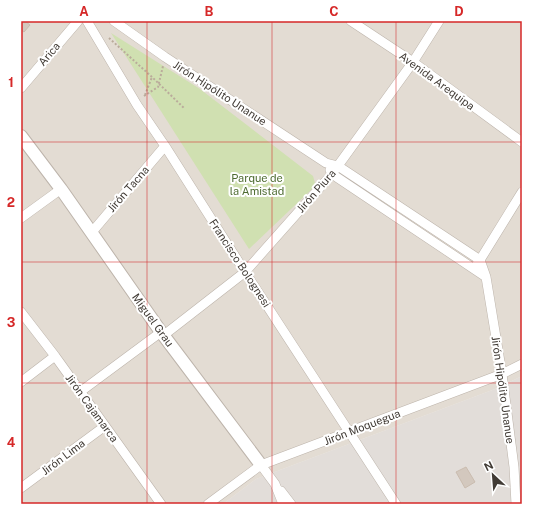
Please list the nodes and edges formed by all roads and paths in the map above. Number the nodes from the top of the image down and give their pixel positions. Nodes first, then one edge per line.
1 (78, 21) edge
2 (87, 21) edge
3 (114, 21) edge
4 (351, 21) edge
5 (439, 21) edge
6 (107, 36) dead end
7 (166, 57) junction
8 (413, 62) junction
9 (152, 77) junction
10 (159, 84) junction
11 (21, 88) edge
12 (144, 96) junction
13 (137, 105) junction
14 (185, 109) dead end
15 (21, 136) edge
16 (522, 142) edge
17 (165, 146) junction
18 (326, 163) junction
19 (338, 166) junction
20 (332, 174) junction
21 (61, 189) junction
22 (522, 192) edge
23 (21, 218) edge
24 (92, 232) junction
25 (480, 260) junction
26 (473, 268) junction
27 (245, 272) junction
28 (486, 277) junction
29 (21, 312) edge
30 (162, 334) junction
31 (55, 356) junction
32 (522, 364) edge
33 (502, 374) junction
34 (21, 382) edge
35 (80, 392) junction
36 (105, 426) junction
37 (349, 432) junction
38 (261, 465) junction
39 (275, 484) junction
40 (21, 488) edge
41 (160, 504) edge
42 (208, 504) edge
43 (283, 504) edge
44 (291, 504) edge
45 (396, 504) edge
46 (516, 504) edge

1 - 11 street, Arica
2 - 13 street, Francisco Bolognesi
3 - 7 street, Jirón Hipólito Unanue
4 - 8 street, Avenida Arequipa
5 - 8 street, Jirón Piura
6 - 9 path
7 - 10 path
7 - 18 street, Jirón Hipólito Unanue
8 - 16 street, Avenida Arequipa
8 - 19 street, Jirón Piura
9 - 10 path
9 - 12 path
10 - 12 path
10 - 14 path
12 - 13 path
13 - 17 street, Francisco Bolognesi
15 - 21 street, Miguel Grau
17 - 24 street, Jirón Tacna
17 - 27 street, Francisco Bolognesi
18 - 19 street, Jirón Hipólito Unanue
18 - 20 street, Jirón Hipólito Unanue
19 - 20 street, Jirón Piura
19 - 25 street, Jirón Hipólito Unanue
20 - 26 street, Jirón Hipólito Unanue
20 - 27 street, Jirón Piura
21 - 23 street
21 - 24 street, Miguel Grau
22 - 25 street
24 - 30 street, Miguel Grau
25 - 26 street
25 - 28 street, Jirón Hipólito Unanue
26 - 28 street, Jirón Hipólito Unanue
27 - 30 street, Jirón Piura
27 - 37 street, Francisco Bolognesi
28 - 33 street, Jirón Hipólito Unanue
29 - 31 street, Jirón Cajamarca
30 - 35 street, Jirón Piura
30 - 38 street, Miguel Grau
31 - 34 street
31 - 35 street, Jirón Cajamarca
32 - 33 street, Jirón Moquegua
33 - 37 street, Jirón Moquegua
33 - 46 street, Jirón Hipólito Unanue
35 - 36 street, Jirón Cajamarca
36 - 40 street, Jirón Lima
36 - 41 street, Jirón Cajamarca
37 - 38 street, Jirón Moquegua
37 - 45 street, Francisco Bolognesi
38 - 39 street, Miguel Grau
38 - 42 street, Jirón Moquegua
39 - 43 street, Miguel Grau
39 - 44 street

